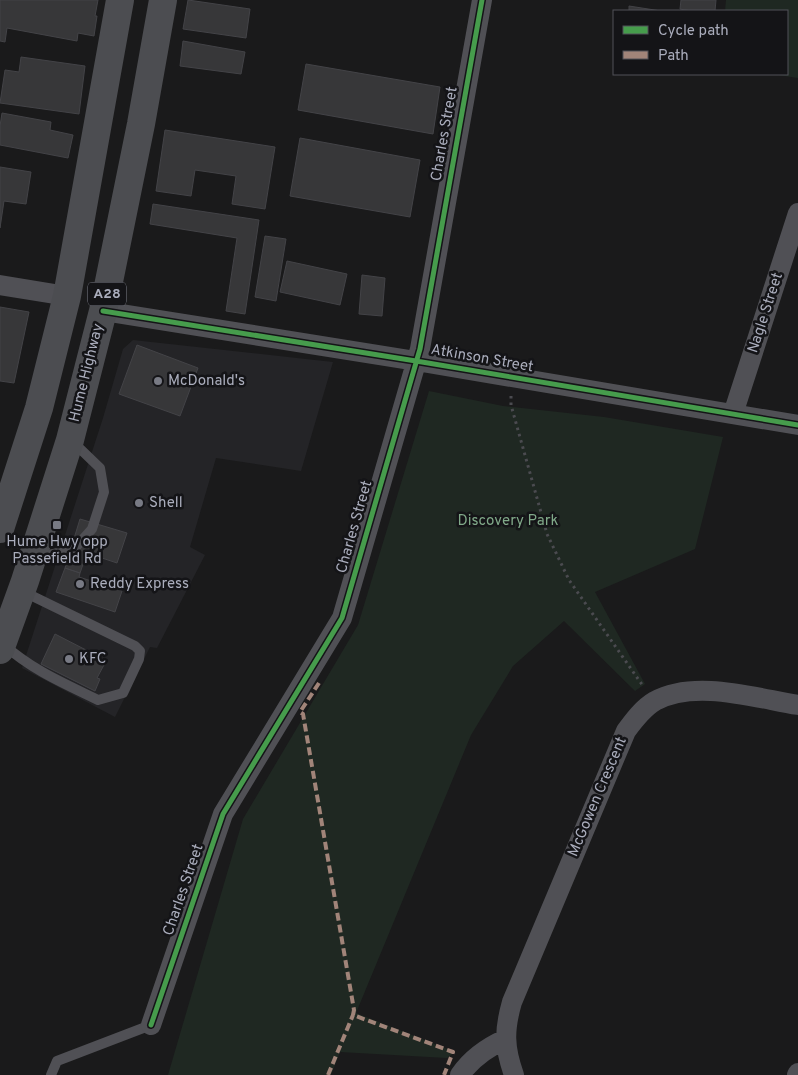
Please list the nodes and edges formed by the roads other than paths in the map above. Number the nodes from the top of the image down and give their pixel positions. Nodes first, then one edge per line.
1 (120, 0) edge
2 (163, 0) edge
3 (482, 0) edge
4 (798, 213) edge
5 (0, 285) edge
6 (67, 296) junction
7 (103, 311) junction
8 (416, 360) junction
9 (733, 414) junction
10 (798, 425) edge
11 (70, 440) junction
12 (0, 529) edge
13 (32, 559) junction
14 (22, 591) junction
15 (1, 646) edge
16 (798, 705) edge
17 (151, 1025) joint
18 (506, 1038) junction
19 (51, 1075) edge
20 (460, 1075) edge
21 (514, 1075) edge

1 - 6 highway, A28
2 - 7 highway, Hume Highway / A28
3 - 8 street, Charles Street
4 - 9 street, Nagle Street
5 - 6 street
6 - 12 highway, A28
7 - 8 street, Atkinson Street
7 - 11 highway, Hume Highway / A28
8 - 9 street, Atkinson Street
8 - 17 street, Charles Street
9 - 10 street, Atkinson Street
11 - 13 highway, Hume Highway / A28
11 - 13 lane
13 - 14 highway, Hume Highway / A28
14 - 15 highway, Hume Highway / A28
14 - 15 lane
16 - 18 street, McGowen Crescent
17 - 19 lane
18 - 20 street
18 - 21 street, McGowen Crescent

